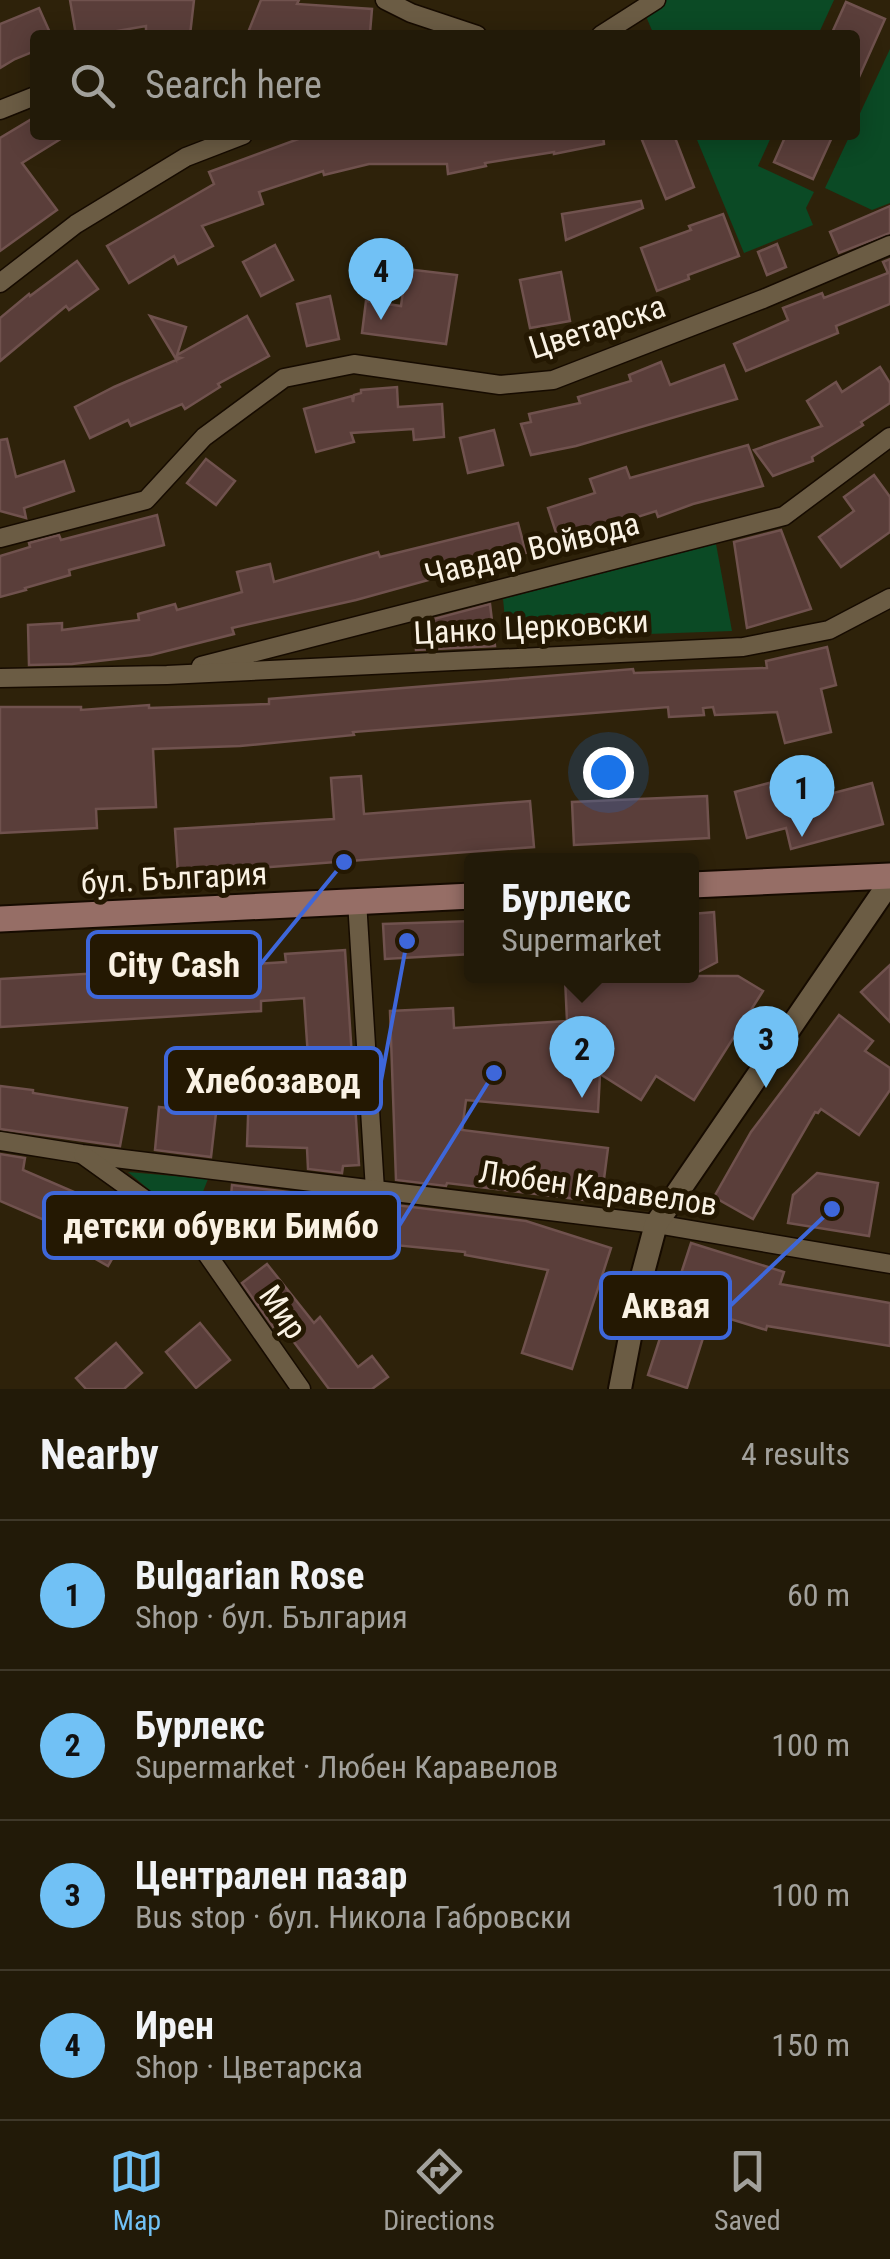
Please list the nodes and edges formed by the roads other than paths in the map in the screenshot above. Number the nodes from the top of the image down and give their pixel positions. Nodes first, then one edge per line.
1 (386, 0) edge
2 (656, 0) edge
3 (462, 30) edge
4 (610, 30) edge
5 (30, 98) edge
6 (0, 110) edge
7 (229, 140) edge
8 (890, 244) edge
9 (0, 283) edge
10 (890, 437) edge
11 (0, 523) edge
12 (29, 530) junction
13 (0, 538) edge
14 (890, 598) edge
15 (166, 675) junction
16 (0, 678) edge
17 (890, 879) edge
18 (699, 885) edge
19 (464, 896) edge
20 (358, 901) junction
21 (0, 919) edge
22 (0, 1141) edge
23 (82, 1154) junction
24 (374, 1190) junction
25 (656, 1224) junction
26 (890, 1264) edge
27 (301, 1389) edge
28 (620, 1389) edge

1 - 3 street
2 - 4 street
5 - 6 street
7 - 9 street
8 - 12 street, Цветарска
10 - 15 street, Чавдар Войвода
11 - 12 street
12 - 13 street, Цветарска
14 - 15 street, Цанко Церковски
15 - 16 street
17 - 18 main road
17 - 25 street
19 - 20 main road, бул. България
20 - 21 main road, бул. България
20 - 24 street
22 - 23 street, Любен Каравелов
23 - 24 street, Любен Каравелов
23 - 27 street, Мир
24 - 25 street, Любен Каравелов
25 - 26 street, Любен Каравелов
25 - 28 street

